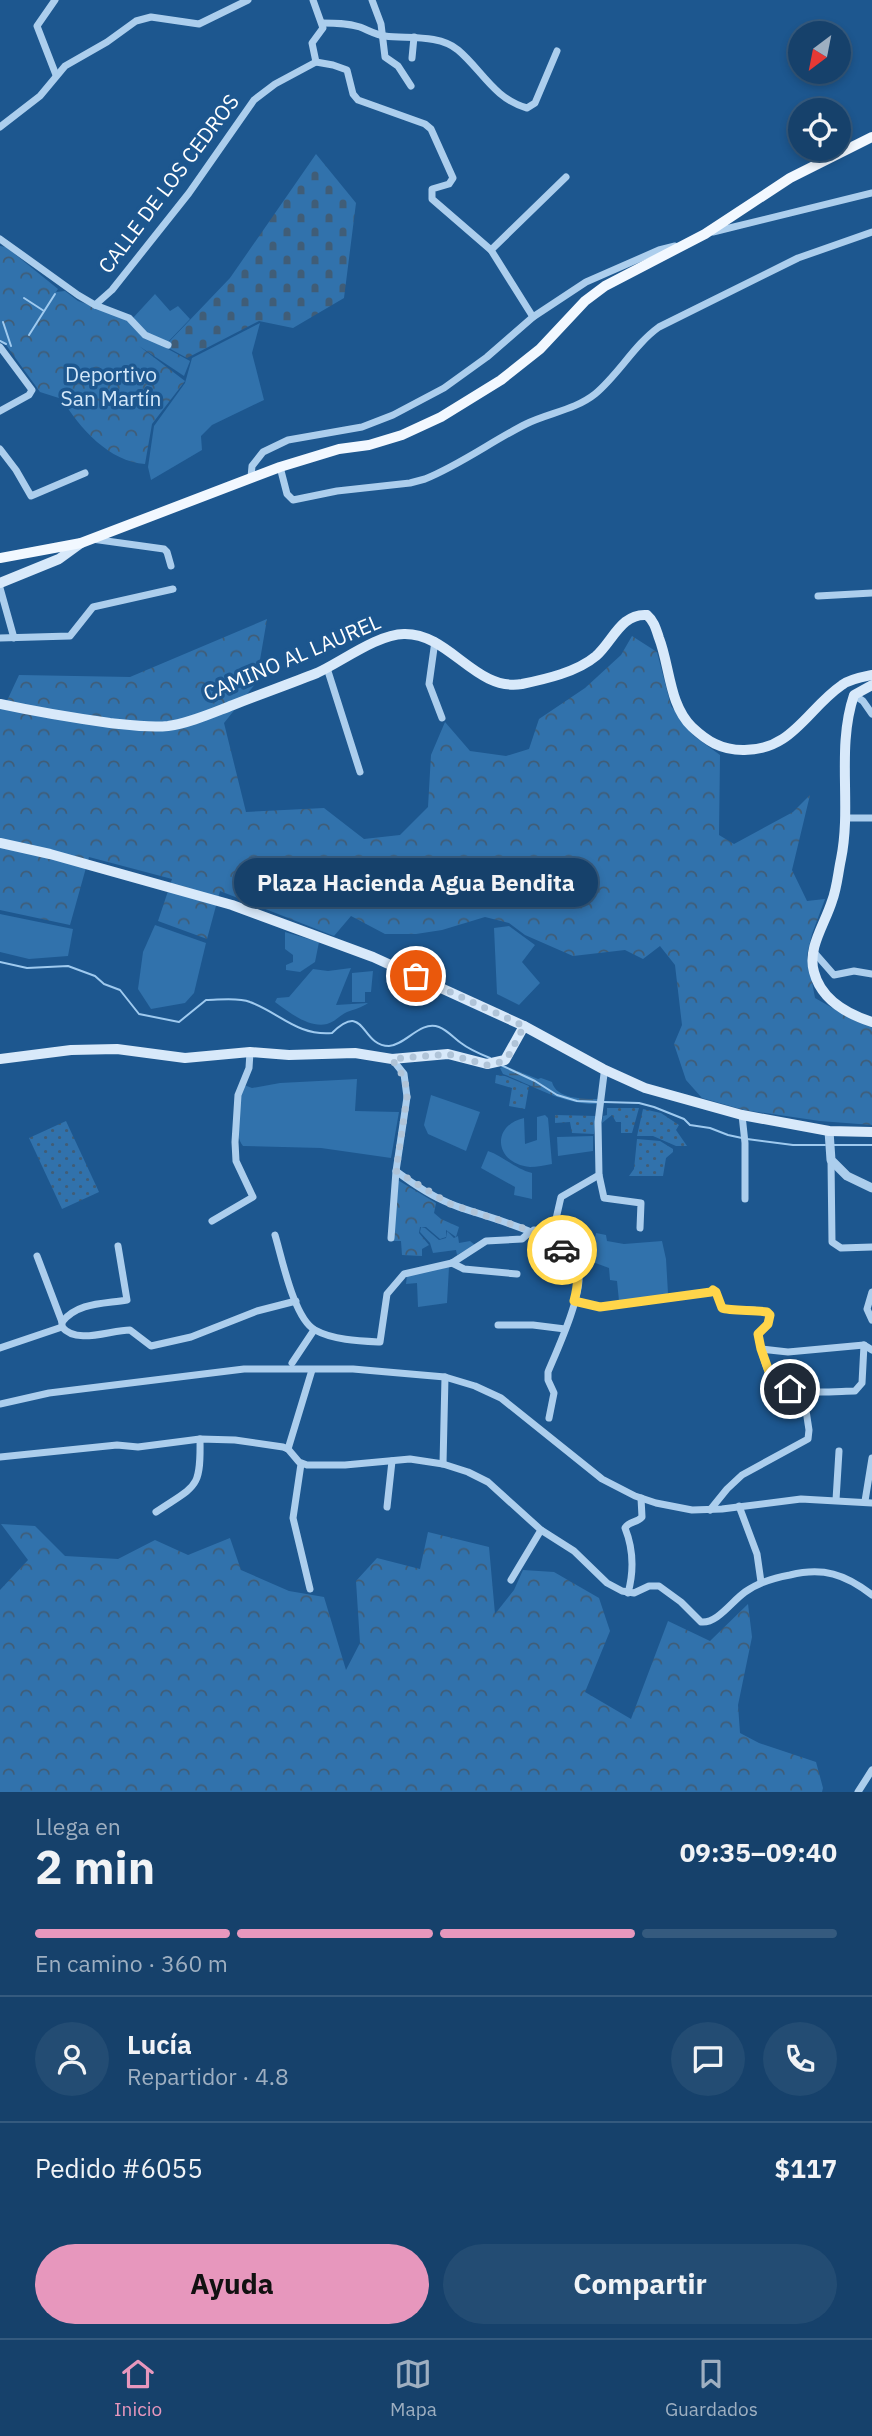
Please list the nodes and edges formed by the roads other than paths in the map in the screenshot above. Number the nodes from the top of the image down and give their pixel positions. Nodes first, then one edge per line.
1 (55, 0) edge
2 (248, 0) edge
3 (313, 0) edge
4 (372, 0) edge
5 (322, 23) junction
6 (382, 36) junction
7 (414, 37) junction
8 (557, 51) dead end
9 (412, 58) dead end
10 (316, 62) junction
11 (56, 75) junction
12 (411, 86) dead end
13 (0, 127) edge
14 (872, 137) edge
15 (566, 177) dead end
16 (872, 193) edge
17 (872, 232) edge
18 (705, 234) junction
19 (0, 239) edge
20 (682, 246) junction
21 (491, 250) junction
22 (95, 305) junction
23 (533, 317) junction
24 (168, 345) dead end
25 (0, 347) edge
26 (0, 411) edge
27 (0, 449) edge
28 (280, 467) junction
29 (85, 473) dead end
30 (251, 477) junction
31 (86, 541) junction
32 (136, 546) junction
33 (139, 556) dead end
34 (0, 558) edge
35 (171, 566) dead end
36 (0, 586) edge
37 (173, 589) dead end
38 (872, 593) edge
39 (818, 596) dead end
40 (0, 638) edge
41 (15, 638) junction
42 (435, 641) junction
43 (327, 668) junction
44 (872, 675) edge
45 (872, 685) edge
46 (855, 695) junction
47 (0, 704) edge
48 (872, 714) edge
49 (442, 718) dead end
50 (360, 772) dead end
51 (846, 818) junction
52 (872, 818) edge
53 (0, 843) edge
54 (813, 951) junction
55 (872, 974) edge
56 (872, 1022) edge
57 (524, 1026) junction
58 (250, 1052) junction
59 (0, 1059) edge
60 (392, 1059) junction
61 (604, 1074) dead end
62 (741, 1115) junction
63 (829, 1131) junction
64 (872, 1132) edge
65 (831, 1160) junction
66 (396, 1171) junction
67 (599, 1175) junction
68 (872, 1188) edge
69 (745, 1199) dead end
70 (212, 1221) dead end
71 (640, 1228) dead end
72 (530, 1231) junction
73 (275, 1235) dead end
74 (391, 1238) dead end
75 (118, 1246) dead end
76 (872, 1247) edge
77 (37, 1256) dead end
78 (452, 1263) junction
79 (517, 1274) dead end
80 (872, 1292) edge
81 (296, 1301) junction
82 (574, 1301) junction
83 (872, 1320) edge
84 (62, 1324) junction
85 (498, 1325) dead end
86 (565, 1329) junction
87 (314, 1330) junction
88 (864, 1345) junction
89 (0, 1348) edge
90 (761, 1349) junction
91 (872, 1350) edge
92 (292, 1363) dead end
93 (312, 1370) junction
94 (863, 1370) junction
95 (872, 1375) edge
96 (445, 1377) junction
97 (803, 1391) junction
98 (0, 1404) edge
99 (548, 1418) dead end
100 (200, 1439) junction
101 (288, 1449) junction
102 (839, 1451) dead end
103 (0, 1457) edge
104 (872, 1458) edge
105 (392, 1461) junction
106 (301, 1464) junction
107 (443, 1464) junction
108 (641, 1498) junction
109 (836, 1500) junction
110 (868, 1502) edge
111 (740, 1506) junction
112 (387, 1507) dead end
113 (710, 1510) junction
114 (156, 1512) dead end
115 (541, 1530) junction
116 (511, 1580) dead end
117 (761, 1582) junction
118 (310, 1589) dead end
119 (628, 1592) junction
120 (872, 1595) edge
121 (872, 1770) edge
122 (858, 1792) edge

1 - 11 street
2 - 11 street
3 - 5 street
4 - 6 street
5 - 6 street
5 - 10 street
6 - 7 street
6 - 12 street
7 - 8 street
7 - 9 street
10 - 21 street
10 - 22 street, CALLE DE LOS CEDROS
11 - 13 street
14 - 18 main road
15 - 21 street
16 - 18 street
17 - 28 street
18 - 20 main road
19 - 22 street
20 - 23 street
20 - 28 main road
21 - 23 street
22 - 24 street
23 - 30 street
25 - 26 street
27 - 29 street
28 - 30 main road
30 - 31 main road
31 - 32 street
31 - 34 main road
31 - 36 main road
32 - 33 street
32 - 35 street
36 - 41 street
37 - 41 street
38 - 39 street
40 - 41 street
42 - 43 main road, CAMINO AL LAUREL
42 - 44 main road, CAMINO AL LAUREL
42 - 49 street
43 - 47 main road, CAMINO AL LAUREL
43 - 50 street
45 - 46 main road
46 - 48 street
46 - 51 main road
51 - 52 street
51 - 54 main road
53 - 57 main road
54 - 55 street
54 - 56 main road
57 - 60 main road
57 - 62 main road
58 - 59 main road
58 - 60 main road
58 - 70 street
60 - 66 street
61 - 67 street
62 - 63 main road
62 - 69 street
63 - 64 main road
63 - 65 street
65 - 68 street
65 - 76 street
66 - 72 street
66 - 74 street
67 - 71 street
67 - 72 street
72 - 78 street
72 - 82 street
73 - 81 street
75 - 84 street
77 - 84 street
78 - 79 street
78 - 87 street
80 - 83 street
81 - 84 street
81 - 87 street
82 - 86 street
82 - 90 street
84 - 89 street
85 - 86 street
86 - 99 street
87 - 92 street
88 - 90 street
88 - 91 street
88 - 94 street
90 - 97 street
93 - 96 street
93 - 98 street
93 - 101 street
94 - 95 street
94 - 97 street
96 - 107 street
96 - 108 street
97 - 113 street
100 - 101 street
100 - 103 street
100 - 114 street
101 - 106 street
102 - 109 street
104 - 110 street
105 - 106 street
105 - 107 street
105 - 112 street
106 - 118 street
107 - 115 street
108 - 113 street
108 - 119 street
109 - 110 street
109 - 111 street
111 - 113 street
111 - 117 street
115 - 116 street
115 - 119 street
117 - 119 street
117 - 120 street
121 - 122 street

